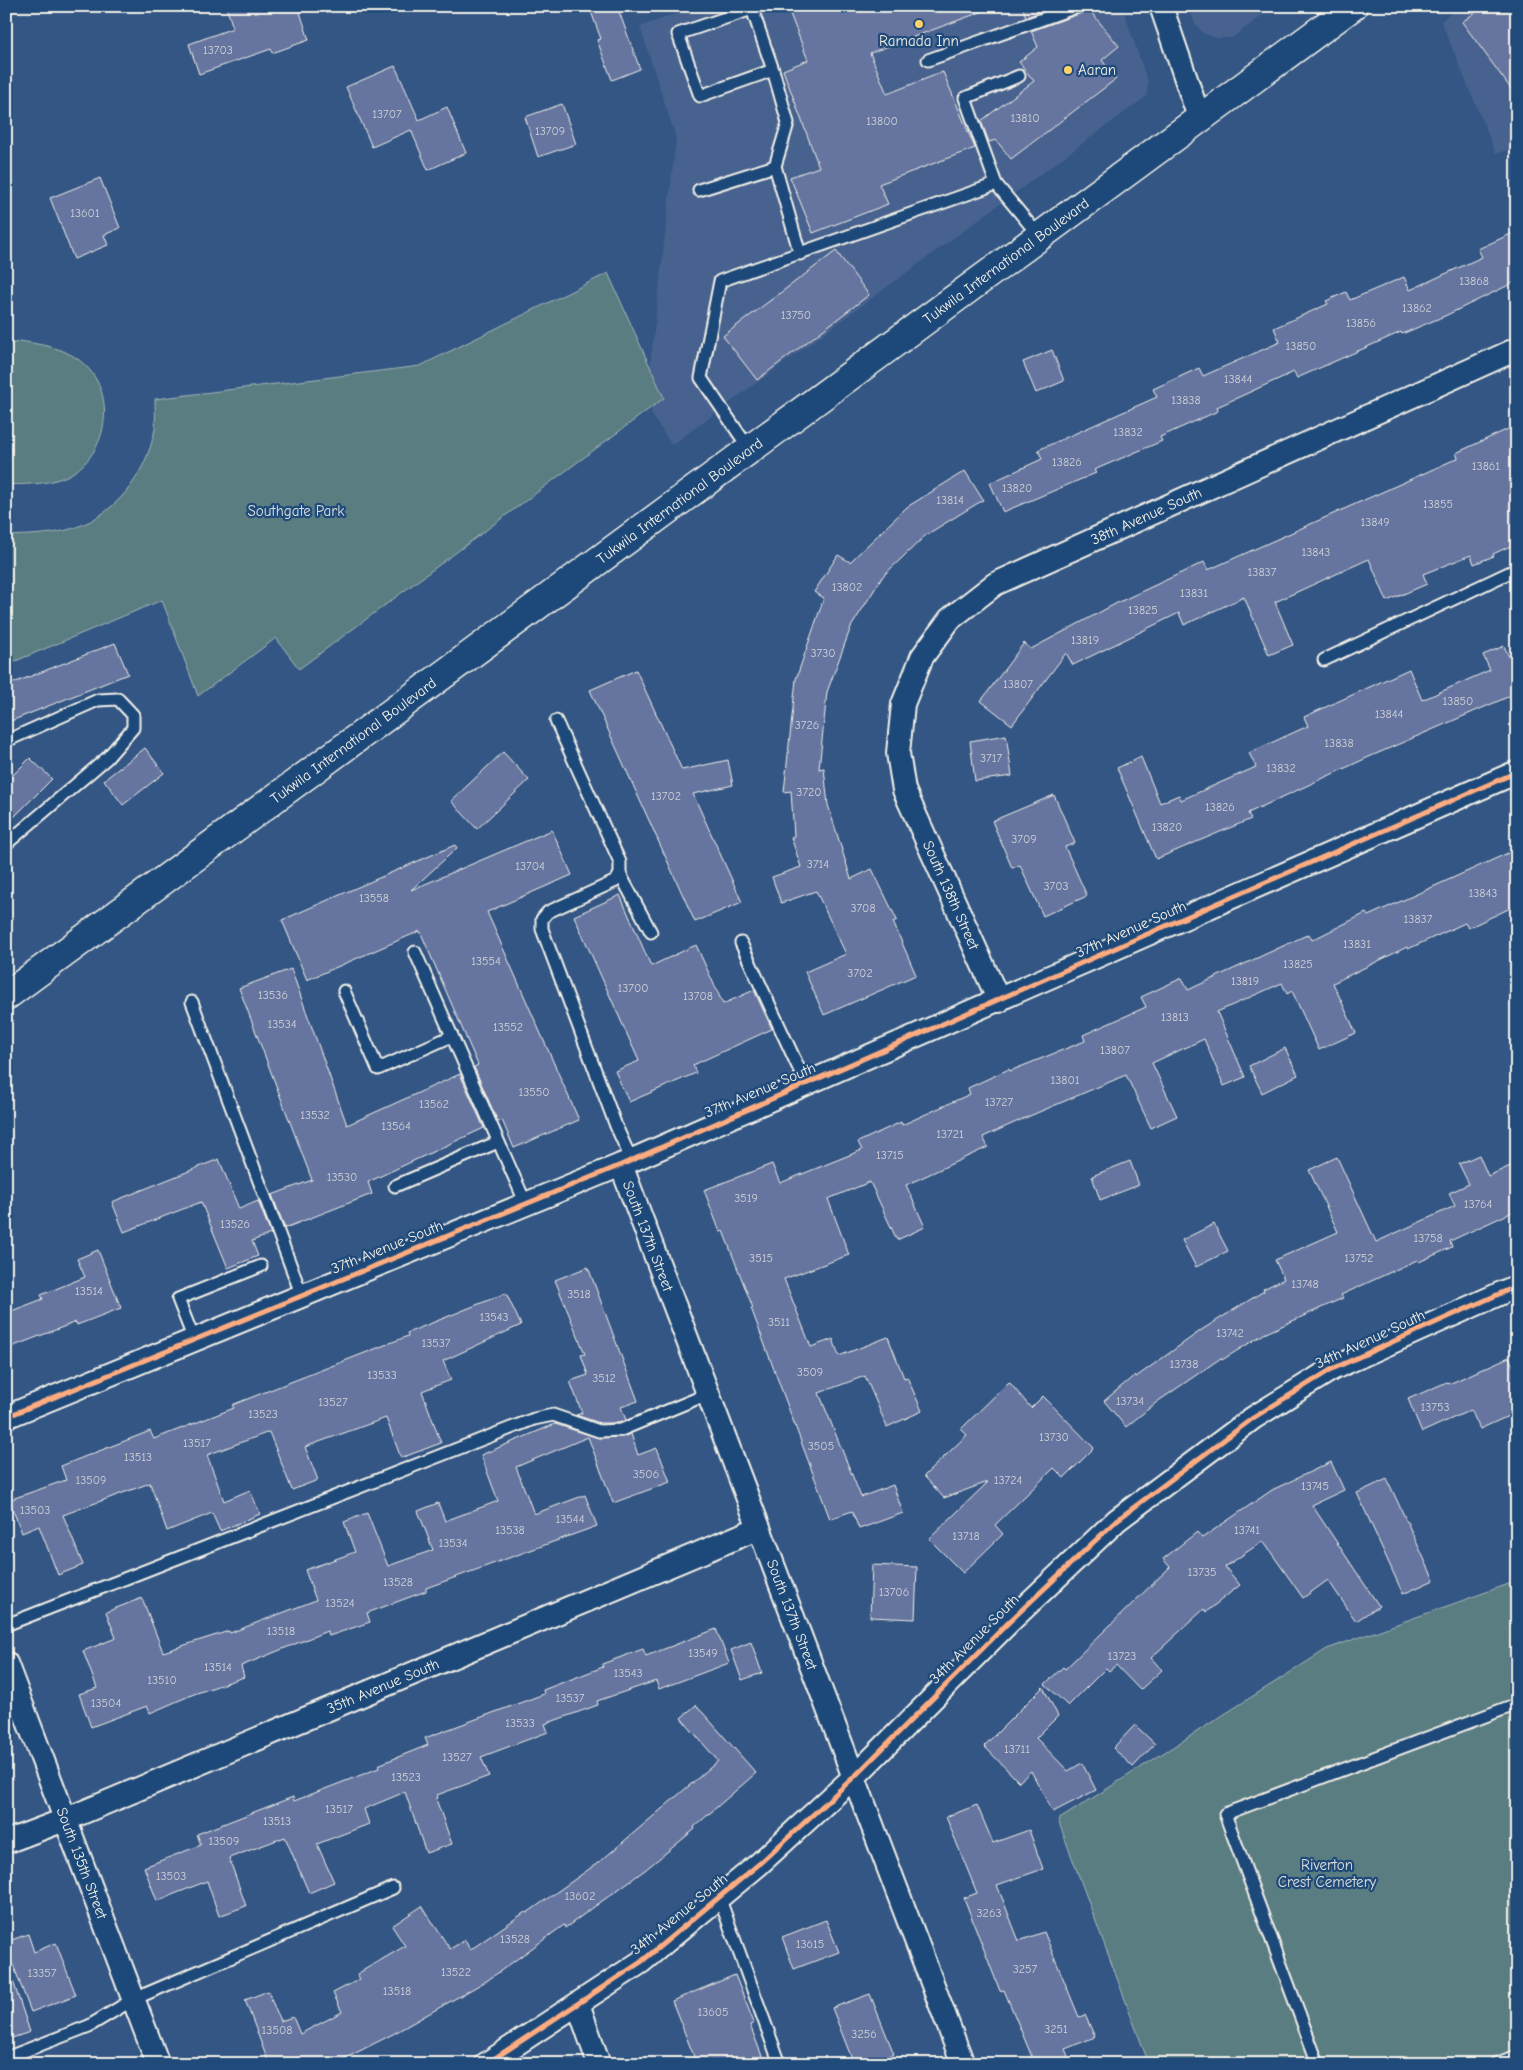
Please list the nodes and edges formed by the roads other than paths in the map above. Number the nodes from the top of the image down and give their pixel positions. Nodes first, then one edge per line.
1 (1079, 6) edge
2 (1161, 6) edge
3 (1353, 6) edge
4 (928, 60) dead end
5 (773, 70) junction
6 (1018, 76) dead end
7 (1200, 120) junction
8 (775, 166) junction
9 (996, 184) junction
10 (699, 190) dead end
11 (1040, 237) junction
12 (800, 254) junction
13 (1517, 349) edge
14 (750, 450) junction
15 (1517, 569) edge
16 (1324, 660) dead end
17 (556, 721) dead end
18 (6, 741) edge
19 (1517, 772) edge
20 (904, 790) joint
21 (6, 844) edge
22 (620, 874) junction
23 (651, 932) dead end
24 (741, 943) dead end
25 (415, 952) dead end
26 (344, 991) dead end
27 (6, 996) edge
28 (998, 1001) junction
29 (192, 1002) dead end
30 (452, 1036) junction
31 (806, 1084) junction
32 (498, 1142) junction
33 (626, 1162) junction
34 (395, 1186) dead end
35 (526, 1204) junction
36 (261, 1266) dead end
37 (1517, 1286) edge
38 (302, 1296) junction
39 (194, 1340) junction
40 (708, 1394) junction
41 (6, 1417) edge
42 (759, 1528) junction
43 (6, 1625) edge
44 (6, 1662) edge
45 (1517, 1704) edge
46 (855, 1776) junction
47 (67, 1819) junction
48 (6, 1842) edge
49 (393, 1888) dead end
50 (719, 1897) junction
51 (134, 1999) junction
52 (578, 2004) junction
53 (1517, 2056) edge
54 (6, 2058) edge
55 (158, 2064) edge
56 (486, 2064) edge
57 (599, 2064) edge
58 (780, 2064) edge
59 (963, 2064) edge
60 (1318, 2064) edge
61 (1495, 2064) edge

1 - 4 lane
2 - 7 street
3 - 7 main road, Tukwila International Boulevard
5 - 5 lane
5 - 8 lane
6 - 9 lane
7 - 11 main road, Tukwila International Boulevard
8 - 10 lane
8 - 12 lane
9 - 11 lane
9 - 12 lane
11 - 14 main road, Tukwila International Boulevard
12 - 14 lane
13 - 20 street, 38th Avenue South
14 - 27 main road, Tukwila International Boulevard
15 - 16 lane
17 - 22 lane
18 - 21 lane
19 - 28 street, 37th Avenue South
20 - 28 street, South 138th Street
22 - 23 lane
22 - 33 lane
24 - 31 lane
25 - 30 lane
26 - 30 lane
28 - 31 street, 37th Avenue South
29 - 38 lane
30 - 32 lane
31 - 33 street, 37th Avenue South
32 - 34 lane
32 - 35 lane
33 - 35 street, 37th Avenue South
33 - 40 street, South 137th Street
35 - 38 street, 37th Avenue South
36 - 39 lane
37 - 46 street, 34th Avenue South
38 - 39 street, 37th Avenue South
39 - 41 street, 37th Avenue South
40 - 42 street, South 137th Street
40 - 43 lane
42 - 46 street, South 137th Street
42 - 47 street, 35th Avenue South
44 - 47 street, South 135th Street
45 - 60 lane
46 - 50 street, 34th Avenue South
46 - 59 street, South 137th Street
47 - 48 street, 35th Avenue South
47 - 51 street, South 135th Street
49 - 51 lane
50 - 52 street, 34th Avenue South
50 - 58 lane
51 - 54 lane
51 - 55 street, South 135th Street
52 - 56 street, 34th Avenue South
52 - 57 street
53 - 61 lane

